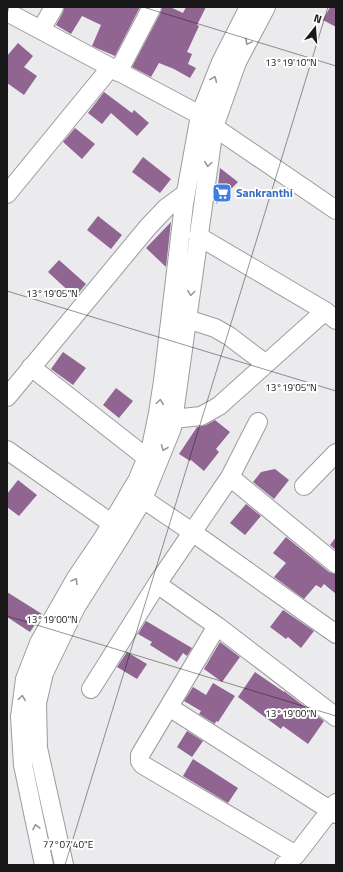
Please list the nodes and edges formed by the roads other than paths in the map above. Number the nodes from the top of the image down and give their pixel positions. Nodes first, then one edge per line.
1 (54, 7) edge
2 (152, 7) edge
3 (249, 7) edge
4 (266, 7) edge
5 (7, 12) edge
6 (41, 30) junction
7 (115, 70) junction
8 (200, 115) junction
9 (214, 127) junction
10 (7, 194) edge
11 (185, 194) junction
12 (336, 210) edge
13 (198, 236) junction
14 (331, 316) edge
15 (187, 320) junction
16 (266, 364) junction
17 (31, 367) junction
18 (7, 397) edge
19 (173, 419) junction
20 (258, 422) dead end
21 (7, 450) edge
22 (336, 453) edge
23 (146, 458) junction
24 (230, 477) junction
25 (304, 486) dead end
26 (143, 499) junction
27 (117, 528) junction
28 (192, 532) junction
29 (336, 564) edge
30 (157, 584) junction
31 (217, 626) junction
32 (336, 634) edge
33 (91, 689) dead end
34 (169, 707) junction
35 (336, 717) edge
36 (334, 809) edge
37 (290, 860) edge
38 (44, 865) edge
39 (64, 865) edge

1 - 6 street
2 - 7 street
8 -> 3 street
4 -> 9 street
5 - 6 street
6 - 7 street
7 - 8 street
7 - 10 street
8 - 9 street
8 - 11 street
9 - 12 street
9 -> 13 street
11 - 17 street
23 -> 11 street
13 - 14 street
13 -> 15 street
14 - 16 street
15 - 16 street
15 - 19 street
16 - 19 street
17 - 18 street
17 - 23 street
19 -> 26 street
20 - 24 street
21 - 27 street
22 - 25 street
23 - 27 street
24 - 28 street
24 - 29 street
26 - 27 street
26 - 28 street
38 -> 27 street
27 - 39 street
28 - 30 street
28 - 32 street
30 - 31 street
30 - 33 street
31 - 34 street
31 - 35 street
34 - 36 street
34 - 37 street
36 - 37 street

